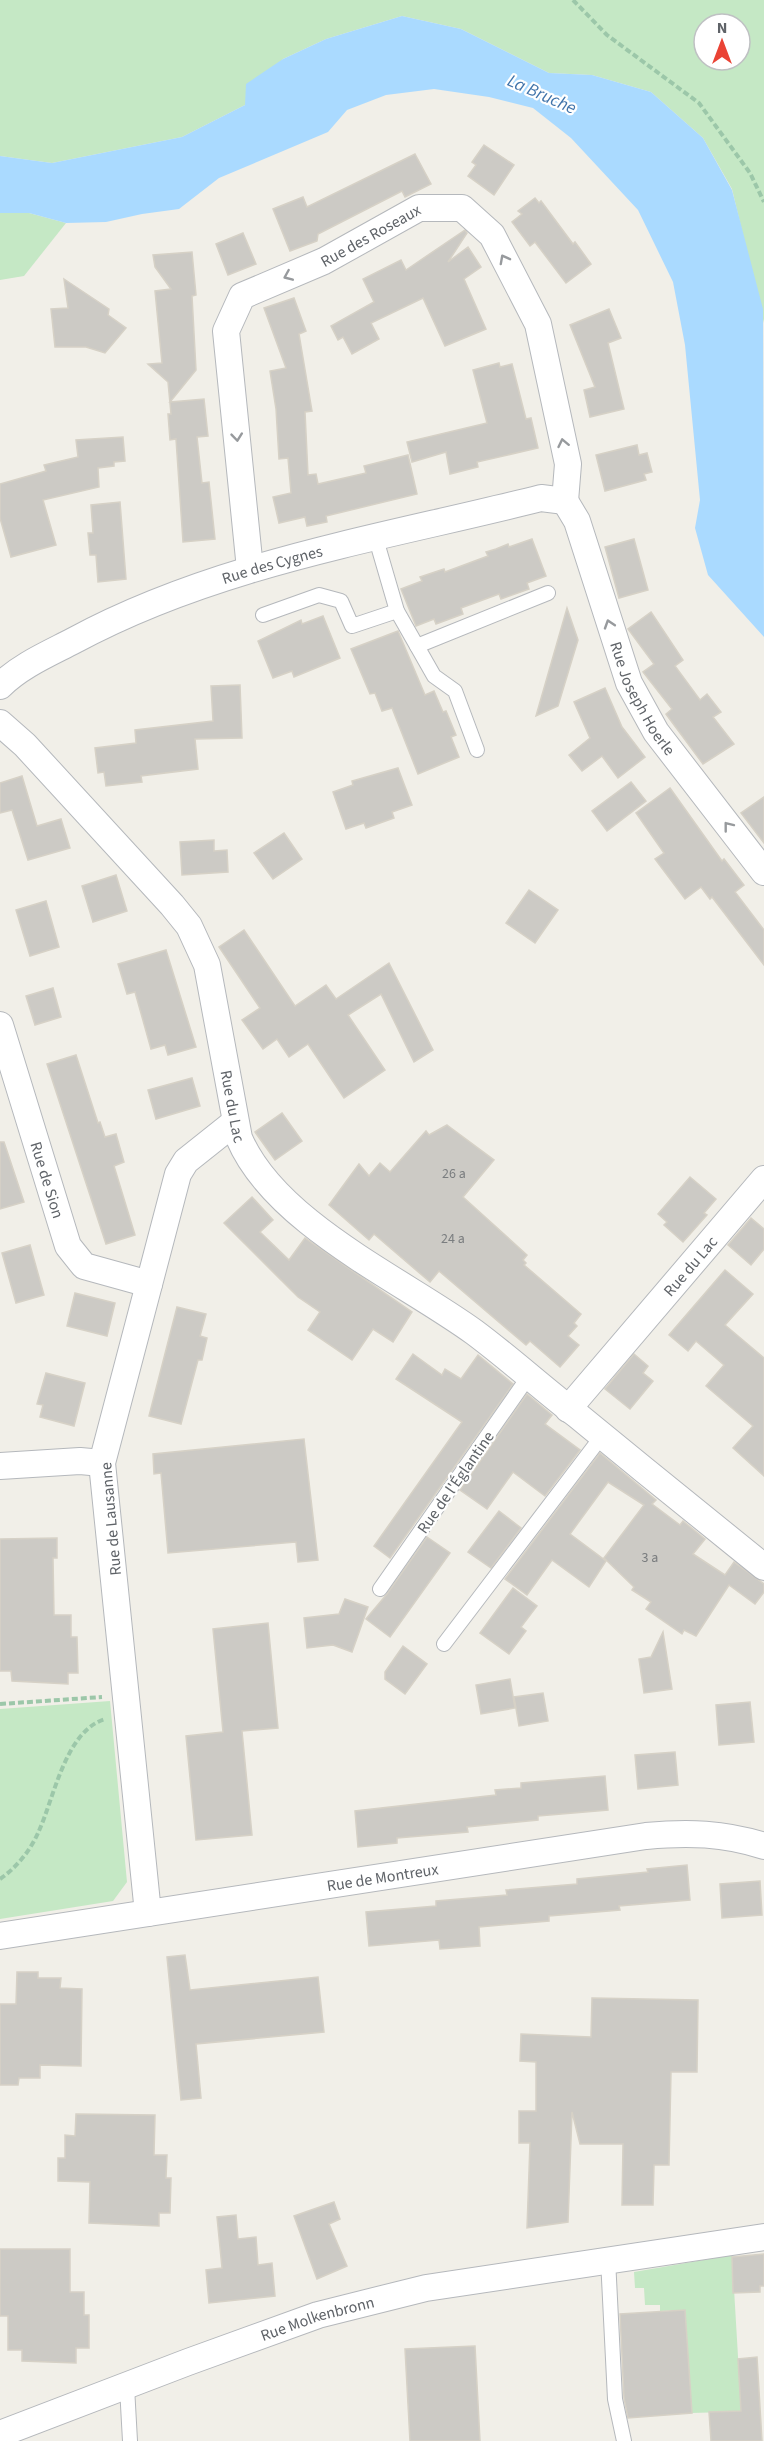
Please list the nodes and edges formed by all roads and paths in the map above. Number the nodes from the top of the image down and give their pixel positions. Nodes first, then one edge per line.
1 (573, 0) edge
2 (764, 202) edge
3 (565, 501) junction
4 (376, 539) junction
5 (250, 569) junction
6 (548, 594) dead end
7 (398, 611) junction
8 (263, 615) dead end
9 (417, 646) junction
10 (0, 686) edge
11 (0, 723) edge
12 (477, 750) dead end
13 (764, 872) edge
14 (0, 1025) edge
15 (235, 1122) junction
16 (764, 1179) edge
17 (149, 1284) junction
18 (529, 1376) junction
19 (568, 1409) junction
20 (602, 1436) junction
21 (102, 1463) junction
22 (0, 1466) edge
23 (764, 1567) edge
24 (380, 1589) dead end
25 (444, 1644) dead end
26 (0, 1704) edge
27 (129, 1713) junction
28 (764, 1846) edge
29 (0, 1879) edge
30 (148, 1913) junction
31 (0, 1936) edge
32 (764, 2236) edge
33 (608, 2259) junction
34 (127, 2387) junction
35 (0, 2434) edge
36 (130, 2441) edge
37 (624, 2441) edge

1 - 2 path
3 - 4 street, Rue des Cygnes
3 -> 5 street, Rue des Roseaux
13 -> 3 street, Rue Joseph Hoerle
4 - 5 street, Rue des Cygnes
4 - 7 lane
5 - 10 street, Rue des Cygnes
6 - 9 lane
7 - 8 lane
7 - 9 lane
9 - 12 lane
11 - 15 street, Rue du Lac
14 - 17 street, Rue de Sion
15 - 17 street, Rue de Lausanne
15 - 18 street, Rue du Lac
16 - 19 street, Rue du Lac
17 - 21 street, Rue de Lausanne
18 - 19 street, Rue du Lac
18 - 24 lane, Rue de l'Églantine
19 - 20 street, Rue du Lac
20 - 23 street, Rue du Lac
20 - 25 lane
21 - 22 street
21 - 27 street, Rue de Lausanne
26 - 27 path
27 - 29 path
27 - 30 street, Rue de Lausanne
28 - 30 street, Rue de Montreux
30 - 31 street, Rue de Montreux
32 - 33 street, Rue Molkenbronn
33 - 34 street, Rue Molkenbronn
33 - 37 lane
34 - 35 street, Rue Molkenbronn
34 - 36 lane

